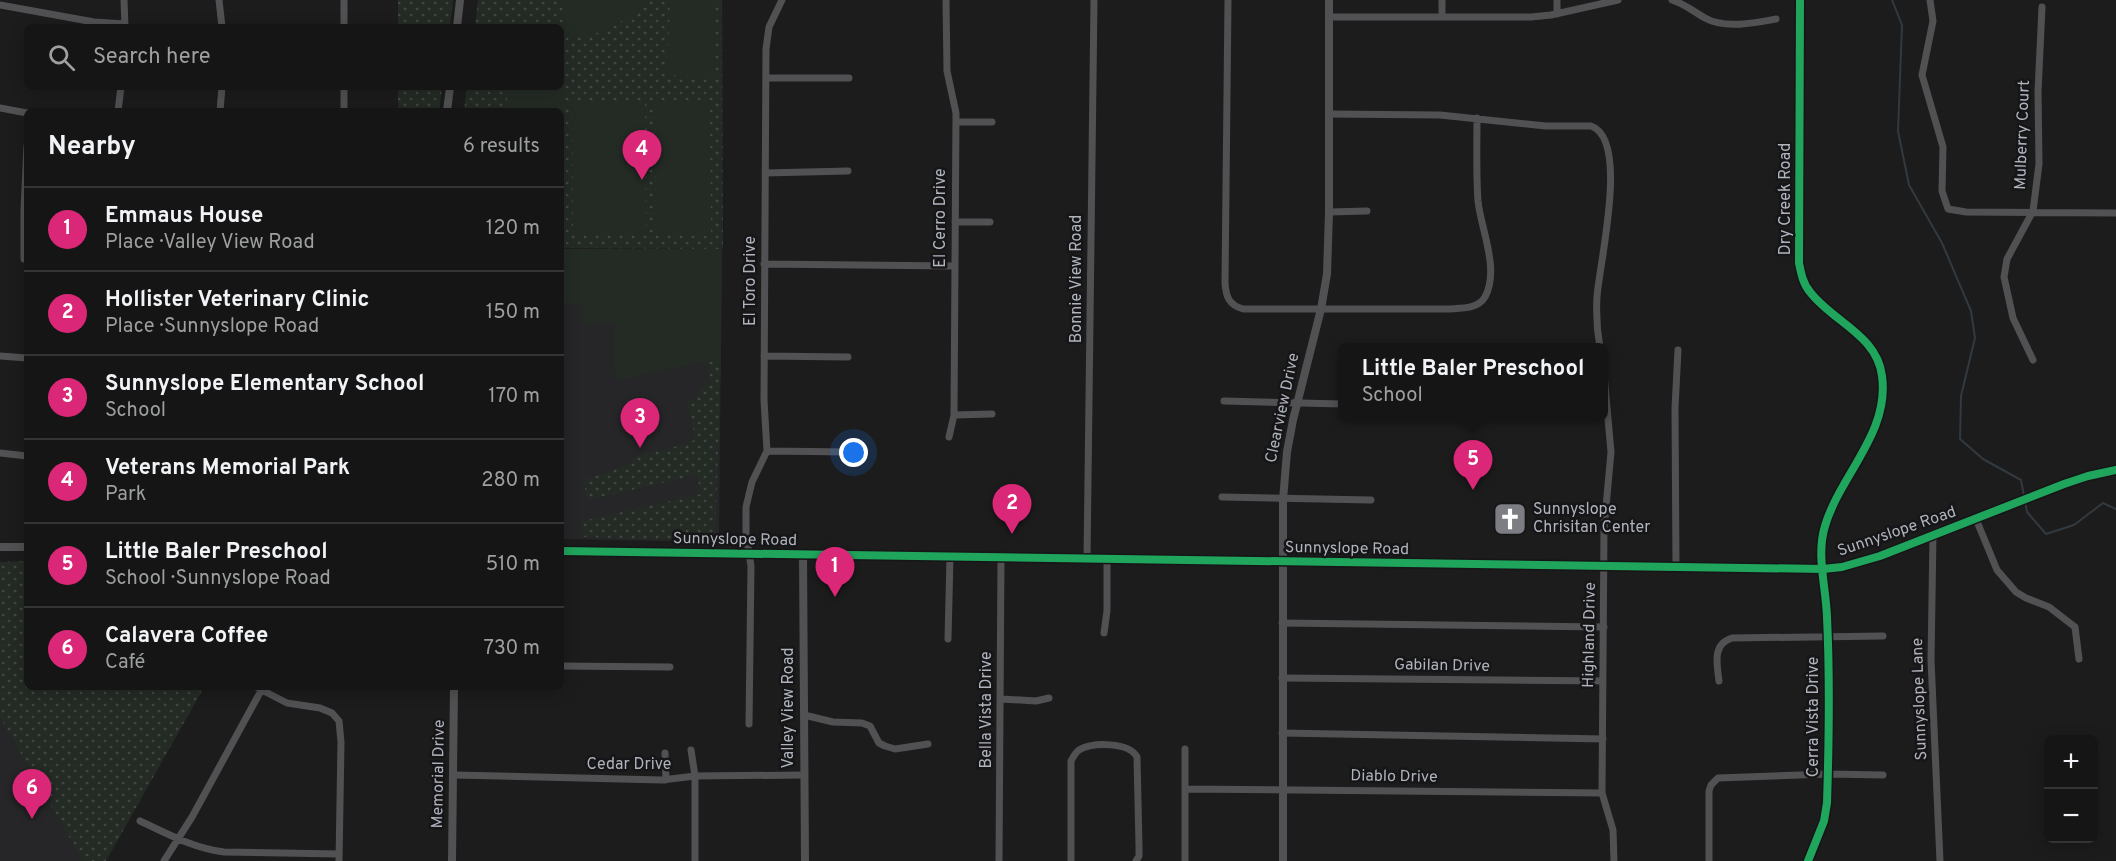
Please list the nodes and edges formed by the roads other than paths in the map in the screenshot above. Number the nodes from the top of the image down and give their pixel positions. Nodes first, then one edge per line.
1 (124, 0) edge
2 (219, 0) edge
3 (344, 0) edge
4 (460, 0) edge
5 (782, 0) edge
6 (946, 0) edge
7 (1094, 0) edge
8 (1228, 0) edge
9 (1329, 0) edge
10 (1442, 0) edge
11 (1557, 0) edge
12 (1618, 0) edge
13 (1672, 0) edge
14 (1800, 0) edge
15 (1930, 0) edge
16 (0, 5) edge
17 (2042, 7) dead end
18 (1557, 14) junction
19 (1329, 17) junction
20 (1442, 17) junction
21 (1776, 19) dead end
22 (110, 24) edge
23 (125, 24) edge
24 (222, 24) edge
25 (344, 24) edge
26 (457, 24) edge
27 (766, 78) junction
28 (849, 78) dead end
29 (121, 90) edge
30 (222, 90) edge
31 (344, 90) edge
32 (450, 90) edge
33 (0, 108) edge
34 (118, 108) edge
35 (220, 108) edge
36 (344, 108) edge
37 (447, 108) edge
38 (24, 112) edge
39 (1329, 114) junction
40 (1477, 118) junction
41 (956, 122) junction
42 (992, 122) dead end
43 (848, 171) dead end
44 (765, 172) junction
45 (24, 210) edge
46 (1367, 211) dead end
47 (2033, 211) junction
48 (1329, 212) junction
49 (2116, 213) edge
50 (955, 222) junction
51 (990, 222) dead end
52 (24, 259) dead end
53 (764, 264) junction
54 (954, 266) junction
55 (1321, 309) junction
56 (1600, 343) edge
57 (1678, 350) dead end
58 (0, 356) edge
59 (764, 356) junction
60 (848, 357) dead end
61 (24, 358) edge
62 (2033, 360) dead end
63 (1224, 401) dead end
64 (1297, 403) junction
65 (1338, 404) edge
66 (992, 414) dead end
67 (954, 416) junction
68 (1608, 419) edge
69 (949, 437) dead end
70 (767, 451) junction
71 (851, 452) dead end
72 (0, 453) edge
73 (24, 456) edge
74 (2116, 471) edge
75 (1222, 497) dead end
76 (1283, 500) junction
77 (1371, 500) dead end
78 (1976, 519) junction
79 (1933, 535) junction
80 (0, 547) edge
81 (24, 547) edge
82 (564, 551) edge
83 (803, 555) junction
84 (749, 556) junction
85 (950, 557) junction
86 (1000, 558) junction
87 (1087, 559) junction
88 (1107, 559) junction
89 (1281, 561) junction
90 (1604, 566) junction
91 (1676, 567) junction
92 (1822, 569) junction
93 (1282, 623) junction
94 (1604, 627) junction
95 (1104, 633) dead end
96 (1883, 636) dead end
97 (1828, 637) junction
98 (948, 639) dead end
99 (2079, 659) dead end
100 (564, 666) edge
101 (670, 668) dead end
102 (1282, 678) junction
103 (1602, 681) junction
104 (1719, 681) dead end
105 (260, 690) edge
106 (264, 690) edge
107 (454, 690) edge
108 (1049, 698) dead end
109 (1001, 699) junction
110 (804, 716) junction
111 (749, 724) dead end
112 (1282, 733) junction
113 (1603, 739) junction
114 (928, 744) dead end
115 (1185, 749) dead end
116 (691, 750) dead end
117 (665, 753) dead end
118 (1828, 774) junction
119 (455, 775) junction
120 (804, 775) junction
121 (1883, 775) dead end
122 (695, 776) junction
123 (666, 780) junction
124 (1185, 789) junction
125 (1282, 789) junction
126 (1602, 793) junction
127 (140, 821) dead end
128 (178, 838) junction
129 (339, 858) edge
130 (1811, 860) edge
131 (164, 861) edge
132 (452, 861) edge
133 (695, 861) edge
134 (805, 861) edge
135 (999, 861) edge
136 (1071, 861) edge
137 (1136, 861) edge
138 (1185, 861) edge
139 (1283, 861) edge
140 (1614, 861) edge
141 (1709, 861) edge
142 (1940, 861) edge

1 - 23 street
2 - 24 street
3 - 25 street
4 - 26 street
5 - 27 street, El Toro Drive
6 - 41 street, El Cerro Drive
7 - 87 street, Bonnie View Road
8 - 55 street
9 - 19 street, Clearview Drive
10 - 20 street
11 - 18 street
12 - 18 street
13 - 21 street
14 - 92 street, Dry Creek Road
15 - 47 street
16 - 22 street
17 - 47 street, Mulberry Court
18 - 20 street
19 - 20 street
19 - 39 street, Clearview Drive
27 - 28 street
27 - 44 street, El Toro Drive
29 - 34 street
30 - 35 street
31 - 36 street
32 - 37 street
33 - 38 street
39 - 40 street
39 - 48 street, Clearview Drive
40 - 55 street
40 - 56 street
41 - 42 street
41 - 50 street, El Cerro Drive
43 - 44 street
44 - 53 street, El Toro Drive
45 - 52 street
46 - 48 street
47 - 49 street
47 - 62 street, Mulberry Court
48 - 55 street, Clearview Drive
50 - 51 street
50 - 54 street, El Cerro Drive
53 - 54 street
53 - 59 street, El Toro Drive
54 - 67 street, El Cerro Drive
55 - 64 street, Clearview Drive
57 - 91 street
58 - 61 street
59 - 60 street
59 - 70 street, El Toro Drive
63 - 64 street
64 - 65 street
64 - 76 street, Clearview Drive
66 - 67 street
67 - 69 street, El Cerro Drive
68 - 90 street, Highland Drive
70 - 71 street
70 - 84 street, El Toro Drive
72 - 73 street
74 - 78 street, Sunnyslope Road
75 - 76 street
76 - 77 street
76 - 89 street, Clearview Drive
78 - 79 street, Sunnyslope Road
78 - 99 street
79 - 92 street, Sunnyslope Road
79 - 142 street, Sunnyslope Lane
80 - 81 street
82 - 84 street, Sunnyslope Road
83 - 84 street, Sunnyslope Road
83 - 85 street, Sunnyslope Road
83 - 110 street, Valley View Road
84 - 111 street, El Toro Drive
85 - 86 street, Sunnyslope Road
85 - 98 street
86 - 87 street, Sunnyslope Road
86 - 109 street, Bella Vista Drive
87 - 88 street, Sunnyslope Road
88 - 89 street, Sunnyslope Road
88 - 95 street
89 - 90 street, Sunnyslope Road
89 - 93 street, Clearview Drive
90 - 91 street, Sunnyslope Road
90 - 94 street, Highland Drive
91 - 92 street, Sunnyslope Road
92 - 97 street, Cerra Vista Drive
93 - 94 street
93 - 102 street, Clearview Drive
94 - 103 street, Highland Drive
96 - 97 street
97 - 104 street
97 - 118 street, Cerra Vista Drive
100 - 101 street
102 - 103 street, Gabilan Drive
102 - 112 street, Clearview Drive
103 - 113 street, Highland Drive
105 - 128 street
106 - 129 street
107 - 119 street, Memorial Drive
108 - 109 street
109 - 135 street, Bella Vista Drive
110 - 114 street
110 - 120 street, Valley View Road
112 - 113 street
112 - 125 street, Clearview Drive
113 - 126 street, Highland Drive
115 - 124 street
116 - 122 street
117 - 123 street
118 - 121 street
118 - 130 street, Cerra Vista Drive
118 - 141 street
119 - 123 street, Cedar Drive
119 - 132 street, Memorial Drive
120 - 122 street, Cedar Drive
120 - 134 street, Valley View Road
122 - 123 street, Cedar Drive
122 - 133 street
124 - 125 street, Diablo Drive
124 - 138 street
125 - 126 street, Diablo Drive
125 - 139 street, Clearview Drive
126 - 140 street, Highland Drive
127 - 128 street
128 - 129 street
128 - 131 street
136 - 137 street

